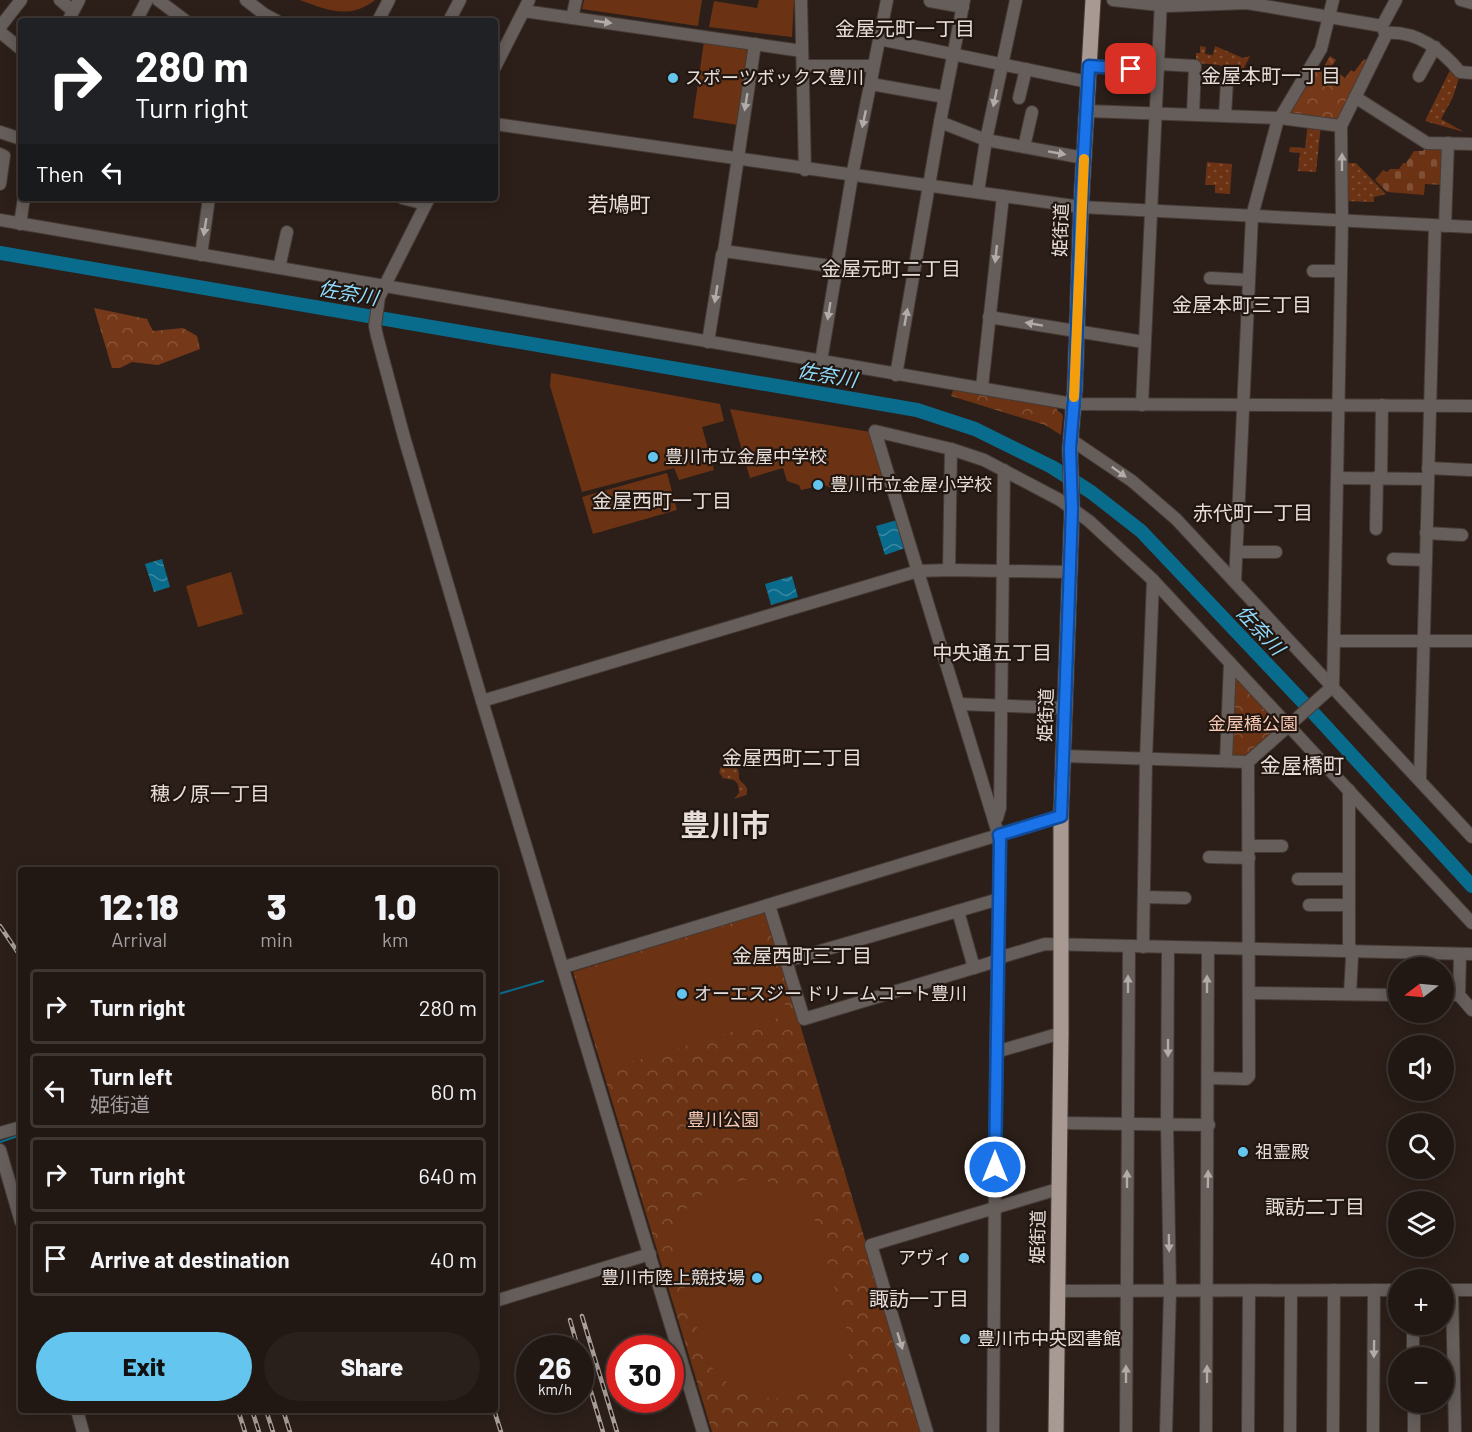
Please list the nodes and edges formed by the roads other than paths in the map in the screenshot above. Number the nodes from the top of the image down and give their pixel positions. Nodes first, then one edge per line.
1 (21, 0) edge
2 (60, 0) edge
3 (147, 0) edge
4 (158, 0) edge
5 (246, 0) edge
6 (389, 0) edge
7 (460, 0) edge
8 (576, 0) edge
9 (801, 0) edge
10 (887, 0) edge
11 (1016, 0) edge
12 (1093, 0) edge
13 (1113, 0) edge
14 (1333, 0) edge
15 (1396, 0) edge
16 (1461, 0) edge
17 (930, 1) edge
18 (1161, 2) edge
19 (1230, 2) edge
20 (1266, 3) edge
21 (1472, 3) edge
22 (964, 4) edge
23 (527, 5) edge
24 (73, 11) edge
25 (138, 18) edge
26 (182, 18) edge
27 (262, 18) edge
28 (380, 18) edge
29 (451, 18) edge
30 (572, 18) junction
31 (1329, 18) junction
32 (0, 27) edge
33 (1384, 30) junction
34 (0, 32) edge
35 (879, 39) junction
36 (755, 44) junction
37 (18, 47) edge
38 (1435, 47) junction
39 (802, 51) junction
40 (954, 54) junction
41 (498, 61) edge
42 (1002, 64) junction
43 (803, 66) junction
44 (873, 66) junction
45 (1158, 67) junction
46 (1026, 69) junction
47 (1472, 72) edge
48 (1089, 74) junction
49 (1419, 76) dead end
50 (1227, 81) dead end
51 (871, 84) junction
52 (945, 97) junction
53 (1355, 97) junction
54 (1019, 98) dead end
55 (1087, 111) junction
56 (1032, 112) dead end
57 (1156, 113) junction
58 (1193, 114) junction
59 (1225, 115) junction
60 (1280, 118) junction
61 (940, 122) junction
62 (498, 124) edge
63 (1341, 126) junction
64 (0, 132) edge
65 (18, 138) edge
66 (986, 140) junction
67 (1448, 143) junction
68 (1472, 144) edge
69 (1024, 147) junction
70 (0, 154) edge
71 (1084, 158) junction
72 (737, 160) junction
73 (805, 170) junction
74 (852, 176) junction
75 (0, 184) edge
76 (928, 185) junction
77 (978, 192) junction
78 (1003, 196) junction
79 (24, 201) edge
80 (209, 201) edge
81 (428, 201) edge
82 (1081, 207) junction
83 (1152, 211) junction
84 (1252, 216) junction
85 (0, 220) edge
86 (1342, 221) junction
87 (20, 224) junction
88 (1440, 226) junction
89 (1472, 227) edge
90 (287, 232) dead end
91 (724, 251) junction
92 (201, 255) junction
93 (837, 267) junction
94 (279, 268) junction
95 (1313, 271) dead end
96 (1341, 271) junction
97 (1210, 278) dead end
98 (1249, 280) junction
99 (385, 285) junction
100 (990, 317) junction
101 (1078, 332) junction
102 (708, 342) junction
103 (1144, 342) junction
104 (821, 361) junction
105 (896, 375) junction
106 (982, 387) junction
107 (1073, 404) junction
108 (1142, 405) junction
109 (1243, 405) junction
110 (1338, 405) junction
111 (1382, 405) junction
112 (1430, 405) junction
113 (1472, 406) edge
114 (1070, 443) junction
115 (951, 448) junction
116 (1004, 470) junction
117 (1470, 470) dead end
118 (1428, 474) junction
119 (1379, 477) junction
120 (1336, 478) junction
121 (1071, 502) junction
122 (1376, 529) dead end
123 (1426, 533) junction
124 (1462, 535) dead end
125 (1237, 552) junction
126 (1276, 552) dead end
127 (1393, 559) dead end
128 (1426, 560) junction
129 (948, 570) junction
130 (918, 571) junction
131 (1002, 571) junction
132 (1069, 572) junction
133 (1153, 580) junction
134 (1235, 582) junction
135 (1334, 641) junction
136 (1423, 641) junction
137 (1472, 641) edge
138 (1230, 663) junction
139 (1329, 691) junction
140 (482, 701) junction
141 (959, 704) junction
142 (1000, 706) junction
143 (1065, 708) junction
144 (1293, 723) junction
145 (1064, 756) junction
146 (1146, 759) junction
147 (1226, 761) junction
148 (1248, 762) junction
149 (1420, 779) junction
150 (1349, 790) junction
151 (1061, 816) junction
152 (994, 820) junction
153 (999, 835) junction
154 (1472, 837) edge
155 (1282, 846) dead end
156 (1249, 852) junction
157 (1209, 858) dead end
158 (1298, 879) dead end
159 (1349, 879) junction
160 (1144, 897) junction
161 (1185, 898) dead end
162 (999, 899) junction
163 (770, 905) junction
164 (1309, 905) dead end
165 (1349, 905) junction
166 (958, 911) junction
167 (1472, 923) edge
168 (1061, 945) junction
169 (1129, 947) junction
170 (1143, 947) junction
171 (1168, 948) junction
172 (1208, 949) junction
173 (1249, 950) junction
174 (1350, 951) junction
175 (1466, 954) edge
176 (999, 959) junction
177 (786, 961) junction
178 (564, 967) junction
179 (974, 968) junction
180 (1250, 993) junction
181 (1350, 994) junction
182 (1388, 995) edge
183 (1454, 995) edge
184 (1459, 995) junction
185 (1472, 1010) edge
186 (1061, 1034) junction
187 (996, 1052) junction
188 (1208, 1078) junction
189 (1059, 1123) junction
190 (1128, 1124) junction
191 (1167, 1124) junction
192 (1209, 1125) junction
193 (18, 1128) edge
194 (0, 1133) edge
195 (0, 1150) edge
196 (1058, 1189) junction
197 (995, 1208) junction
198 (18, 1212) edge
199 (650, 1254) junction
200 (1334, 1290) junction
201 (1374, 1290) junction
202 (1388, 1290) edge
203 (1454, 1290) edge
204 (1472, 1290) edge
205 (1057, 1291) junction
206 (1127, 1291) junction
207 (1170, 1291) junction
208 (1207, 1291) junction
209 (1249, 1291) junction
210 (1291, 1291) junction
211 (498, 1300) edge
212 (1450, 1335) edge
213 (78, 1413) edge
214 (1414, 1413) edge
215 (83, 1432) edge
216 (703, 1432) edge
217 (927, 1432) edge
218 (993, 1432) edge
219 (1056, 1432) edge
220 (1126, 1432) edge
221 (1166, 1432) edge
222 (1206, 1432) edge
223 (1248, 1432) edge
224 (1290, 1432) edge
225 (1333, 1432) edge
226 (1373, 1432) edge
227 (1414, 1432) edge
228 (1455, 1432) edge

1 - 32 street
2 - 24 street
3 - 25 street
4 - 26 street
5 - 27 street
6 - 28 street
7 - 29 street
8 - 30 street
9 - 39 street
10 - 35 street
11 - 42 street
12 - 48 main road, 姫街道
13 - 18 street
14 - 31 street
15 - 33 street
16 - 21 street
17 - 22 street
18 - 19 street
18 - 45 street
19 - 20 street
20 - 31 street
22 - 40 street
23 - 30 street
23 - 41 street
30 -> 36 street
31 - 33 street
31 - 60 street
33 - 38 street
33 - 53 street
34 - 37 street
35 - 40 street
35 - 44 street
36 - 39 street
36 -> 72 street
38 - 47 street
38 - 49 street
39 - 43 street
40 - 42 street
40 - 52 street
42 - 46 street
42 -> 66 street
43 - 44 street
43 - 73 street
44 - 51 street
45 - 48 street
45 - 57 street
45 - 58 street
46 - 48 street
46 - 54 street
48 - 55 main road, 姫街道
50 - 59 street
51 - 52 street
51 -> 74 street
52 - 61 street
53 - 63 street
53 - 67 street
55 - 57 street
55 - 71 main road, 姫街道
56 - 69 street
57 - 58 street
57 - 83 street
58 - 59 street
59 - 60 street
60 - 63 street
60 - 84 street
61 - 66 street
61 - 76 street
62 - 72 street
86 -> 63 street
64 - 65 street
66 - 69 street
66 - 77 street
67 - 68 street
67 - 88 street
69 -> 71 street
70 - 75 street
71 - 82 main road, 姫街道
72 - 73 street
72 - 91 street
73 - 74 street
74 - 76 street
74 - 93 street
76 - 77 street
105 -> 76 street
77 - 78 street
78 - 82 street
78 -> 100 street
79 - 87 street
80 -> 92 street
81 - 99 street
82 - 83 street
82 - 101 main road, 姫街道
83 - 84 street
83 - 103 street
84 - 86 street
84 - 98 street
85 - 87 street
86 - 88 street
86 - 96 street
87 - 92 street
88 - 89 street
88 - 112 street
90 - 94 street
91 - 93 street
91 -> 102 street
92 - 94 street
93 -> 104 street
94 - 99 street
95 - 96 street
96 - 110 street
97 - 98 street
98 - 109 street
99 - 102 street
99 - 140 street
101 -> 100 street
100 - 106 street
101 - 103 street
101 - 107 main road, 姫街道
102 - 104 street
103 - 108 street
104 - 105 street
105 - 106 street
106 - 107 street
107 - 108 street
107 - 114 main road, 姫街道
108 - 109 street
109 - 110 street
109 - 125 street
110 - 111 street
110 - 120 street
111 - 112 street
111 - 119 street
112 - 113 street
112 - 118 street
114 - 121 main road, 姫街道
114 -> 134 street
115 - 116 street
115 - 129 street
115 - 130 street
116 - 121 street
116 - 131 street
117 - 118 street
118 - 119 street
118 - 123 street
119 - 120 street
119 - 122 street
120 - 135 street
121 - 132 main road, 姫街道
121 - 133 street
123 - 124 street
123 - 128 street
125 - 126 street
125 - 134 street
127 - 128 street
128 - 136 street
129 - 130 street
129 - 131 street
130 - 140 street
130 - 141 street
131 - 132 street
131 - 142 street
132 - 143 main road, 姫街道
133 - 138 street
133 - 146 street
134 - 139 street
135 - 136 street
135 - 139 street
136 - 137 street
136 - 149 street
138 - 144 street
138 - 147 street
139 - 144 street
139 - 149 street
140 - 178 street
141 - 142 street
141 - 152 street
142 - 143 street
142 - 152 street
143 - 145 main road, 姫街道
144 - 148 street
144 - 150 street
145 - 146 street
145 - 151 main road, 姫街道
146 - 147 street
146 - 160 street
147 - 148 street
148 - 156 street
149 - 154 street
150 - 159 street
150 - 167 street
151 - 153 street
151 - 168 main road, 姫街道
152 - 153 street
153 - 162 street
153 - 163 street
155 - 156 street
156 - 157 street
156 - 173 street
158 - 159 street
159 - 165 street
160 - 161 street
160 - 170 street
162 - 166 street
162 - 176 street
163 - 177 street
163 - 178 street
164 - 165 street
165 - 174 street
166 - 177 street
166 - 179 street
168 - 169 street
168 - 176 street
168 - 186 main road, 姫街道
169 - 170 street
190 -> 169 street
170 - 171 street
171 - 172 street
171 -> 191 street
172 - 173 street
188 -> 172 street
173 - 174 street
173 - 180 street
174 - 175 street
174 - 181 street
175 - 184 street
176 - 179 street
176 - 187 street
177 - 179 street
178 - 199 street
180 - 181 street
180 - 188 street
181 - 182 street
183 - 184 street
184 - 185 street
186 - 187 street
186 - 189 main road, 姫街道
187 - 197 street
188 - 192 street
189 - 190 street
189 - 196 main road, 姫街道
190 - 191 street
206 -> 190 street
191 - 192 street
191 -> 207 street
208 -> 192 street
193 - 194 street
195 - 198 street
196 - 197 street
196 - 205 main road, 姫街道
197 -> 217 street
197 - 218 street
199 - 211 street
199 - 216 street
200 - 201 street
200 - 210 street
200 - 225 street
201 - 202 street
201 -> 226 street
203 - 204 street
205 - 206 street
205 - 219 main road, 姫街道
206 - 207 street
220 -> 206 street
207 - 208 street
207 - 221 street
208 - 209 street
222 -> 208 street
209 - 210 street
209 - 223 street
210 - 224 street
212 - 228 street
213 - 215 street
214 - 227 street

